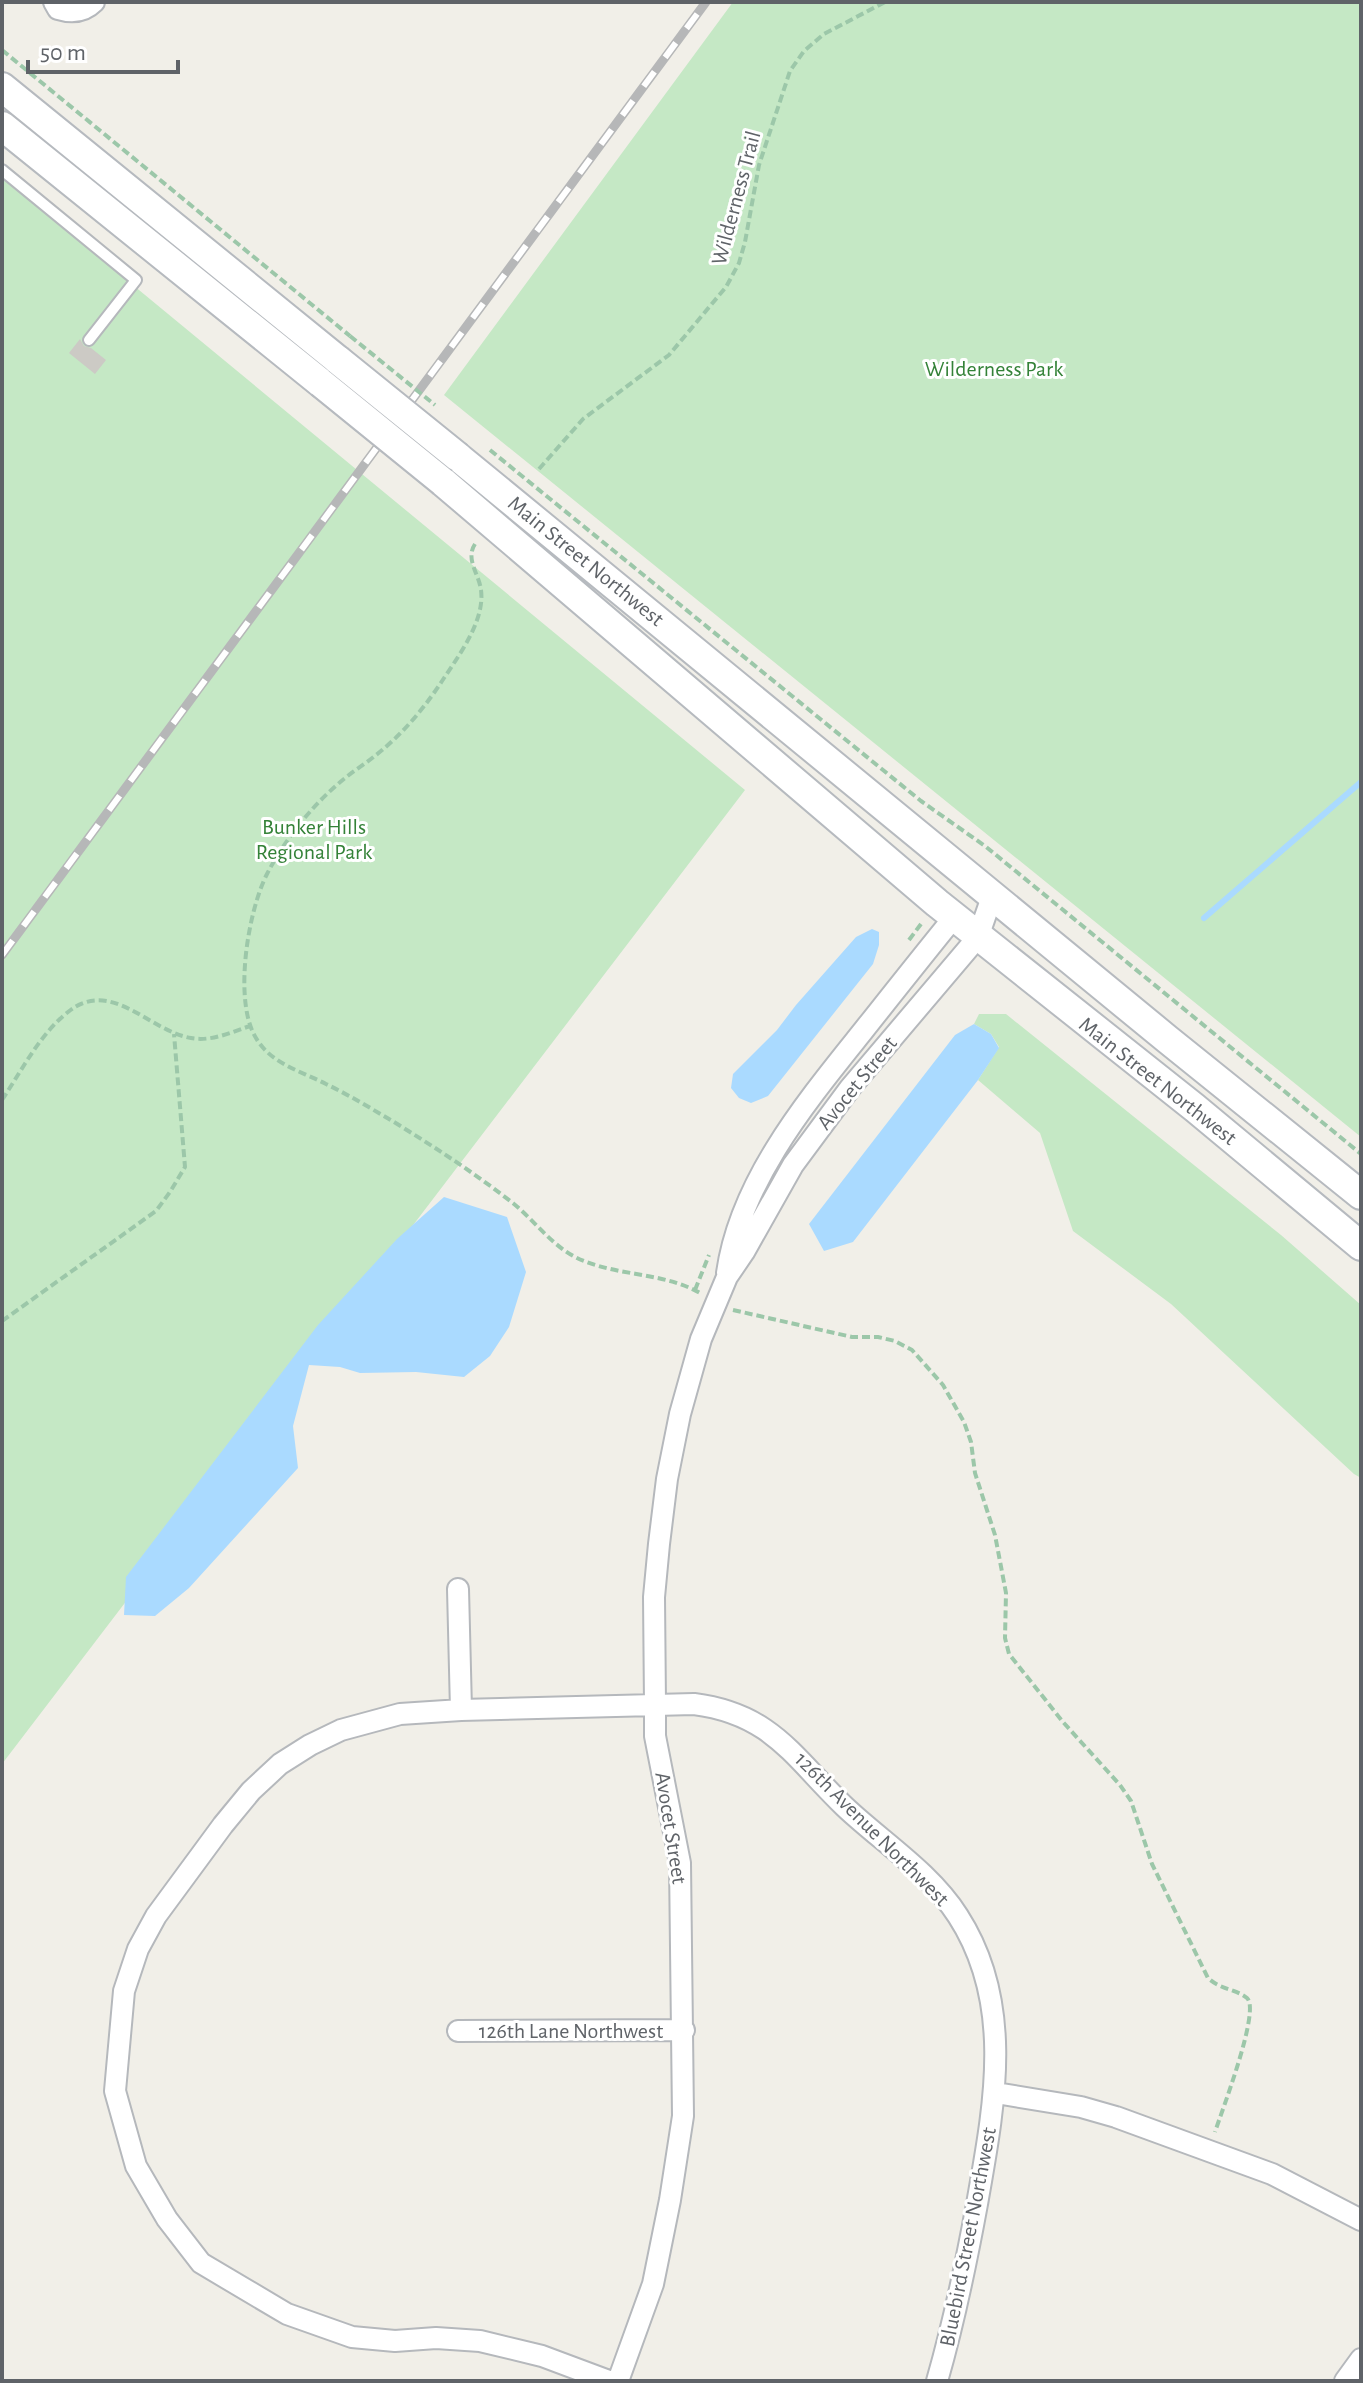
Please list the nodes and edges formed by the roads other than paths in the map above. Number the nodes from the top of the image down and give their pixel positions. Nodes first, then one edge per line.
1 (54, 2) edge
2 (94, 2) edge
3 (2, 87) edge
4 (2, 126) edge
5 (2, 170) edge
6 (89, 340) dead end
7 (993, 894) junction
8 (955, 916) junction
9 (980, 930) junction
10 (1167, 1039) junction
11 (1361, 1195) edge
12 (1361, 1246) edge
13 (727, 1277) junction
14 (458, 1589) dead end
15 (655, 1704) junction
16 (461, 1710) junction
17 (684, 2030) junction
18 (458, 2031) dead end
19 (996, 2093) junction
20 (1361, 2220) edge
21 (1361, 2359) edge
22 (609, 2381) edge
23 (618, 2381) edge
24 (937, 2381) edge
25 (1345, 2381) edge

1 - 2 street
3 - 7 main road, Main Street Northwest, bridge
4 - 8 main road, Main Street Northwest, bridge
5 - 6 lane
7 - 9 street, Avocet Street
7 - 10 main road, Main Street Northwest
8 - 9 main road, Main Street Northwest
8 - 13 street, Avocet Street
9 - 10 main road, Main Street Northwest
9 - 12 main road, Main Street Northwest
9 - 13 street, Avocet Street
10 - 11 main road, Main Street Northwest
13 - 15 street, Avocet Street
14 - 16 street
15 - 16 street, 126th Avenue Northwest
15 - 17 street, Avocet Street
15 - 19 street, 126th Avenue Northwest
16 - 22 street, 126th Avenue Northwest
17 - 18 street, 126th Lane Northwest
17 - 23 street, Avocet Street
19 - 20 street
19 - 24 street, Bluebird Street Northwest
21 - 25 street

